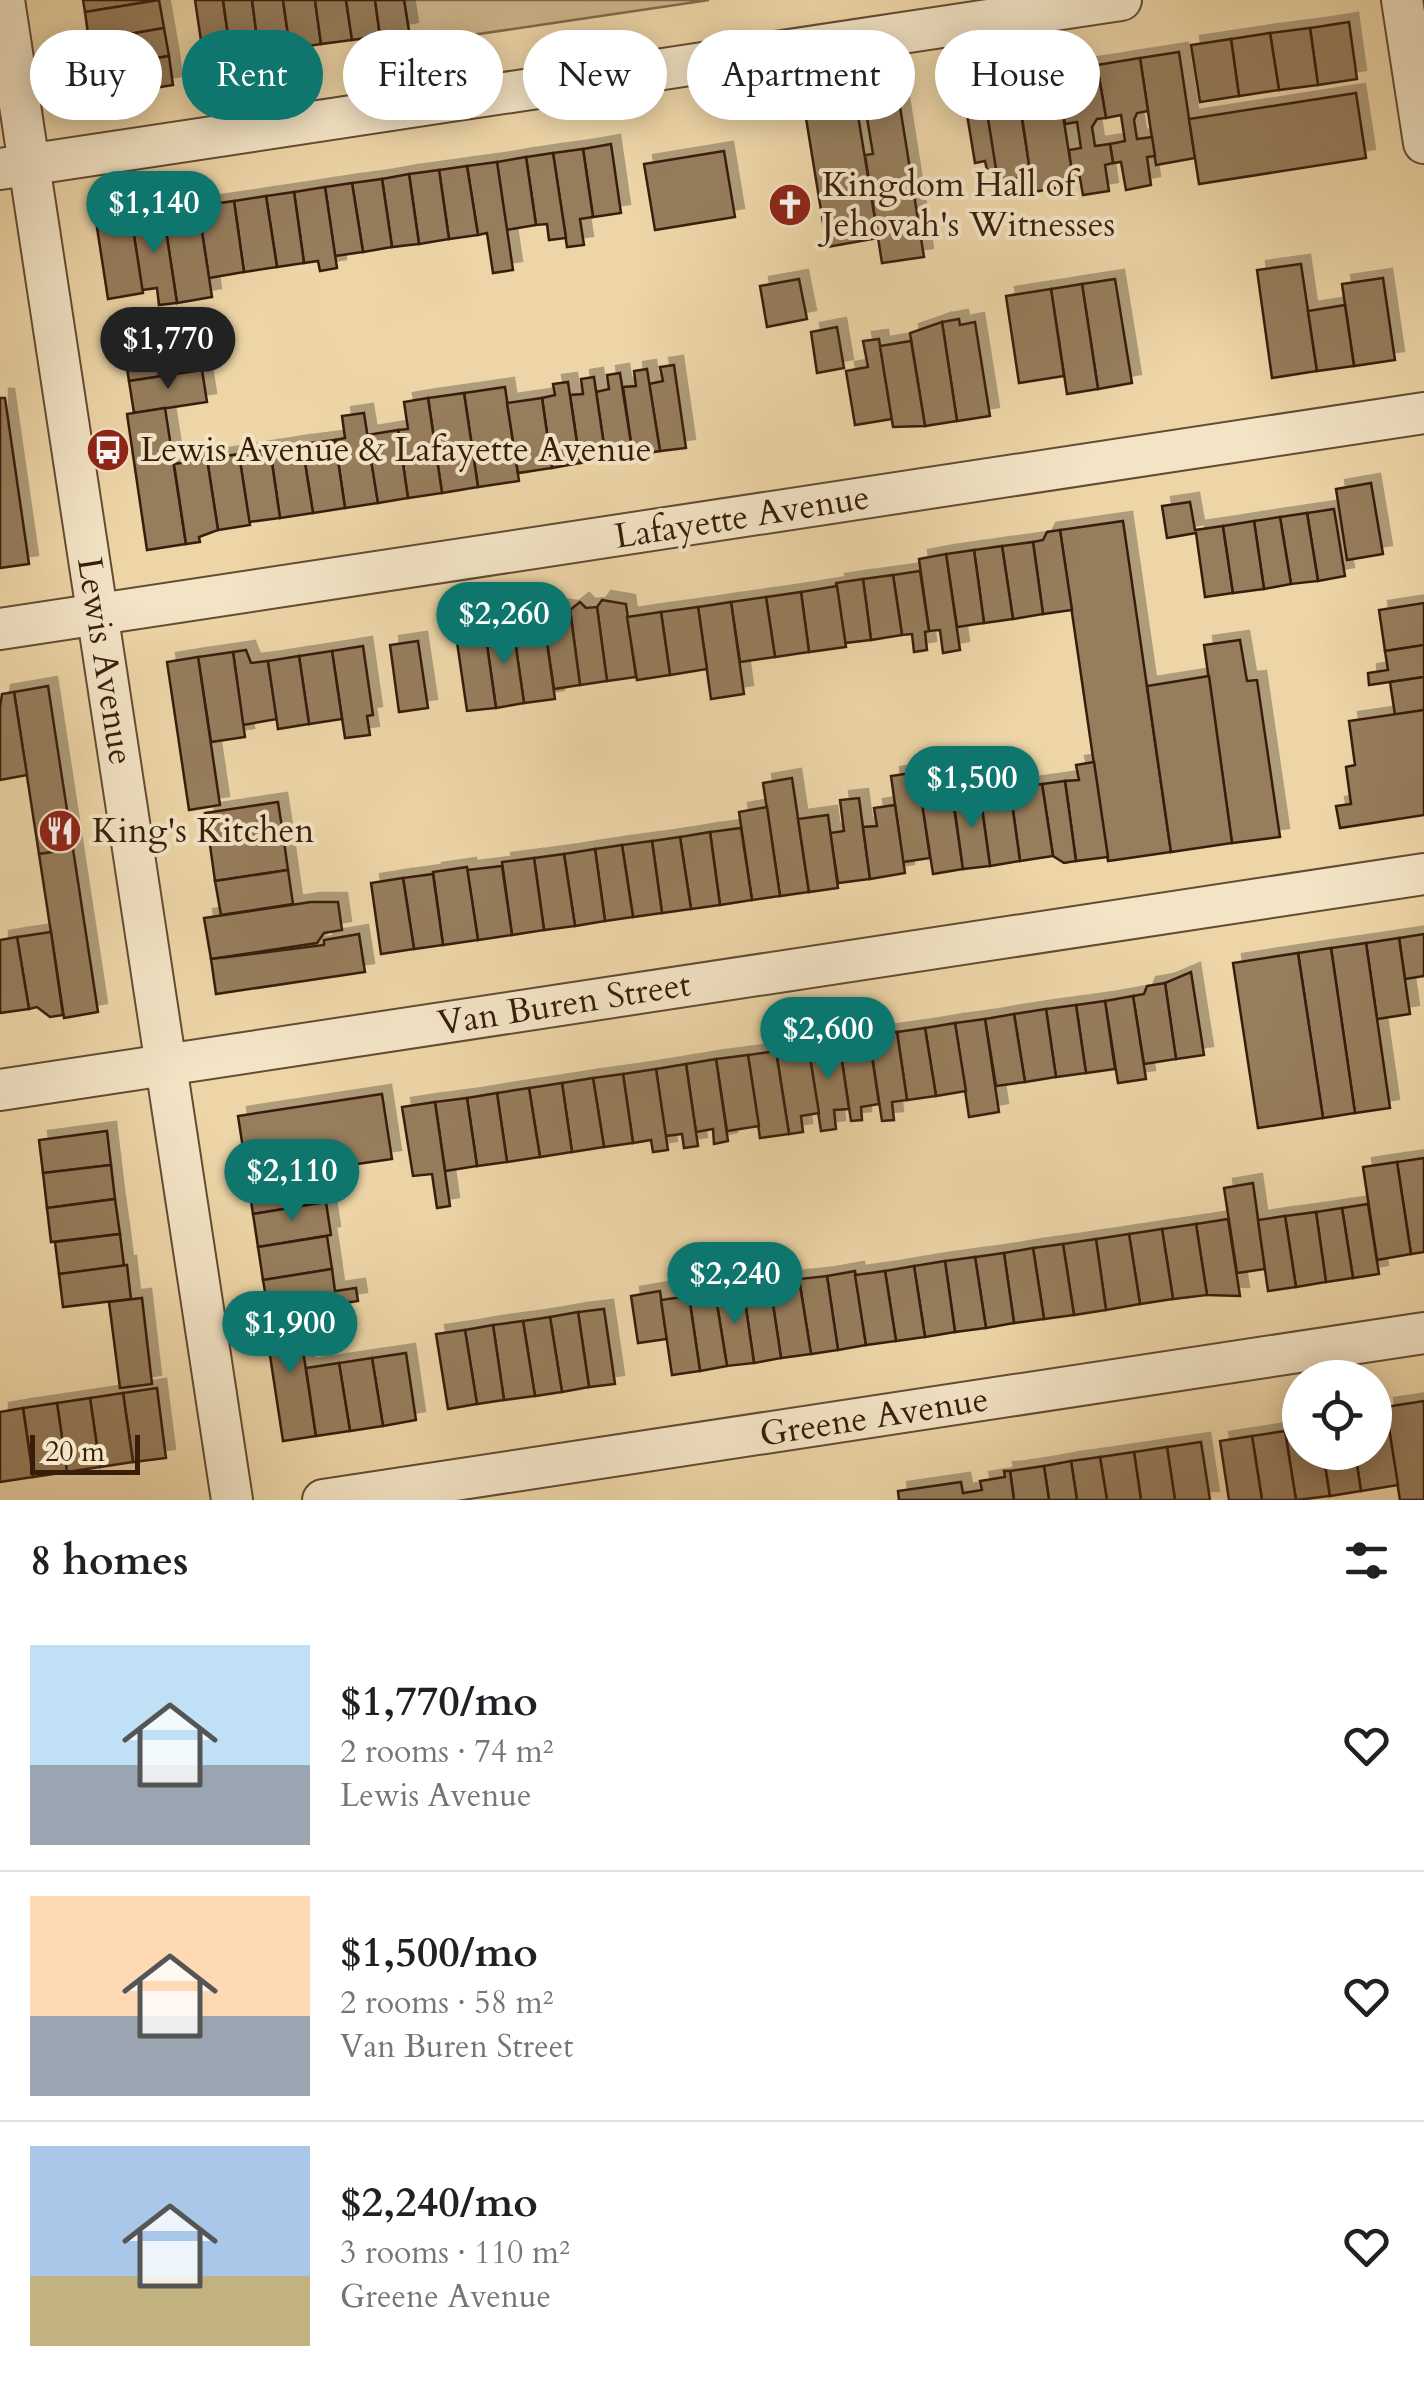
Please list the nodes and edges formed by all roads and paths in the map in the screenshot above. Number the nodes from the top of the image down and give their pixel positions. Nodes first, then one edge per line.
1 (4, 0) edge
2 (1122, 0) edge
3 (1402, 0) edge
4 (1424, 144) edge
5 (15, 167) edge
6 (1424, 414) edge
7 (97, 614) junction
8 (0, 629) edge
9 (1424, 874) edge
10 (166, 1064) junction
11 (0, 1090) edge
12 (1424, 1334) edge
13 (232, 1500) edge
14 (323, 1500) edge

1 - 5 street, Lewis Avenue
2 - 5 street
3 - 4 street
5 - 7 street, Lewis Avenue
6 - 7 street, Lafayette Avenue
7 - 8 street, Lafayette Avenue
7 - 10 street, Lewis Avenue
9 - 10 street, Van Buren Street
10 - 11 street, Van Buren Street
10 - 13 street, Lewis Avenue
12 - 14 street, Greene Avenue

